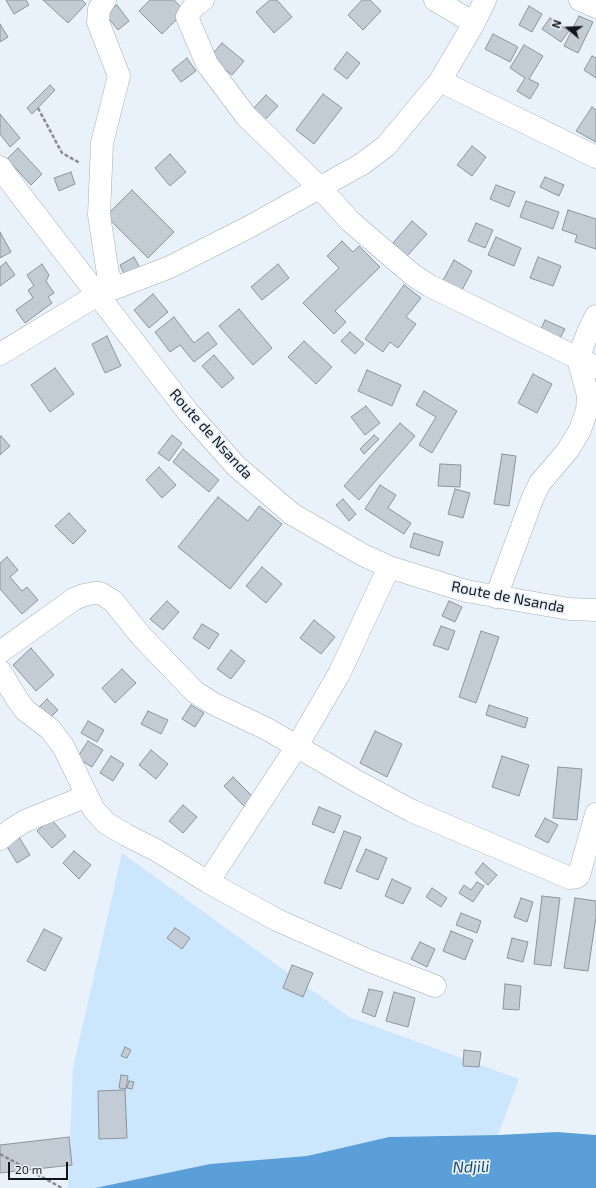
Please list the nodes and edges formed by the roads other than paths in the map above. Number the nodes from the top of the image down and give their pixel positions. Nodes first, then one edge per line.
1 (106, 0) edge
2 (435, 0) edge
3 (485, 0) edge
4 (580, 0) edge
5 (195, 2) edge
6 (596, 7) edge
7 (474, 23) junction
8 (440, 80) junction
9 (596, 157) edge
10 (0, 167) edge
11 (320, 188) junction
12 (8, 192) edge
13 (106, 291) junction
14 (596, 316) edge
15 (0, 354) edge
16 (587, 363) edge
17 (389, 567) junction
18 (496, 597) junction
19 (596, 610) edge
20 (0, 652) edge
21 (0, 671) edge
22 (297, 746) junction
23 (87, 796) junction
24 (596, 814) edge
25 (0, 839) edge
26 (208, 882) junction
27 (435, 986) dead end

1 - 13 street
2 - 7 street
3 - 7 street
4 - 6 street
5 - 11 street
7 - 8 street
8 - 9 street
8 - 11 street
10 - 12 street, Route de Nsanda
11 - 13 street
11 - 16 street
12 - 13 street, Route de Nsanda
13 - 15 street
13 - 17 street, Route de Nsanda
14 - 16 street
16 - 18 street
17 - 18 street, Route de Nsanda
17 - 22 street
18 - 19 street, Route de Nsanda
20 - 22 street
21 - 23 street
22 - 24 street
22 - 26 street
23 - 25 street
23 - 26 street
26 - 27 street

